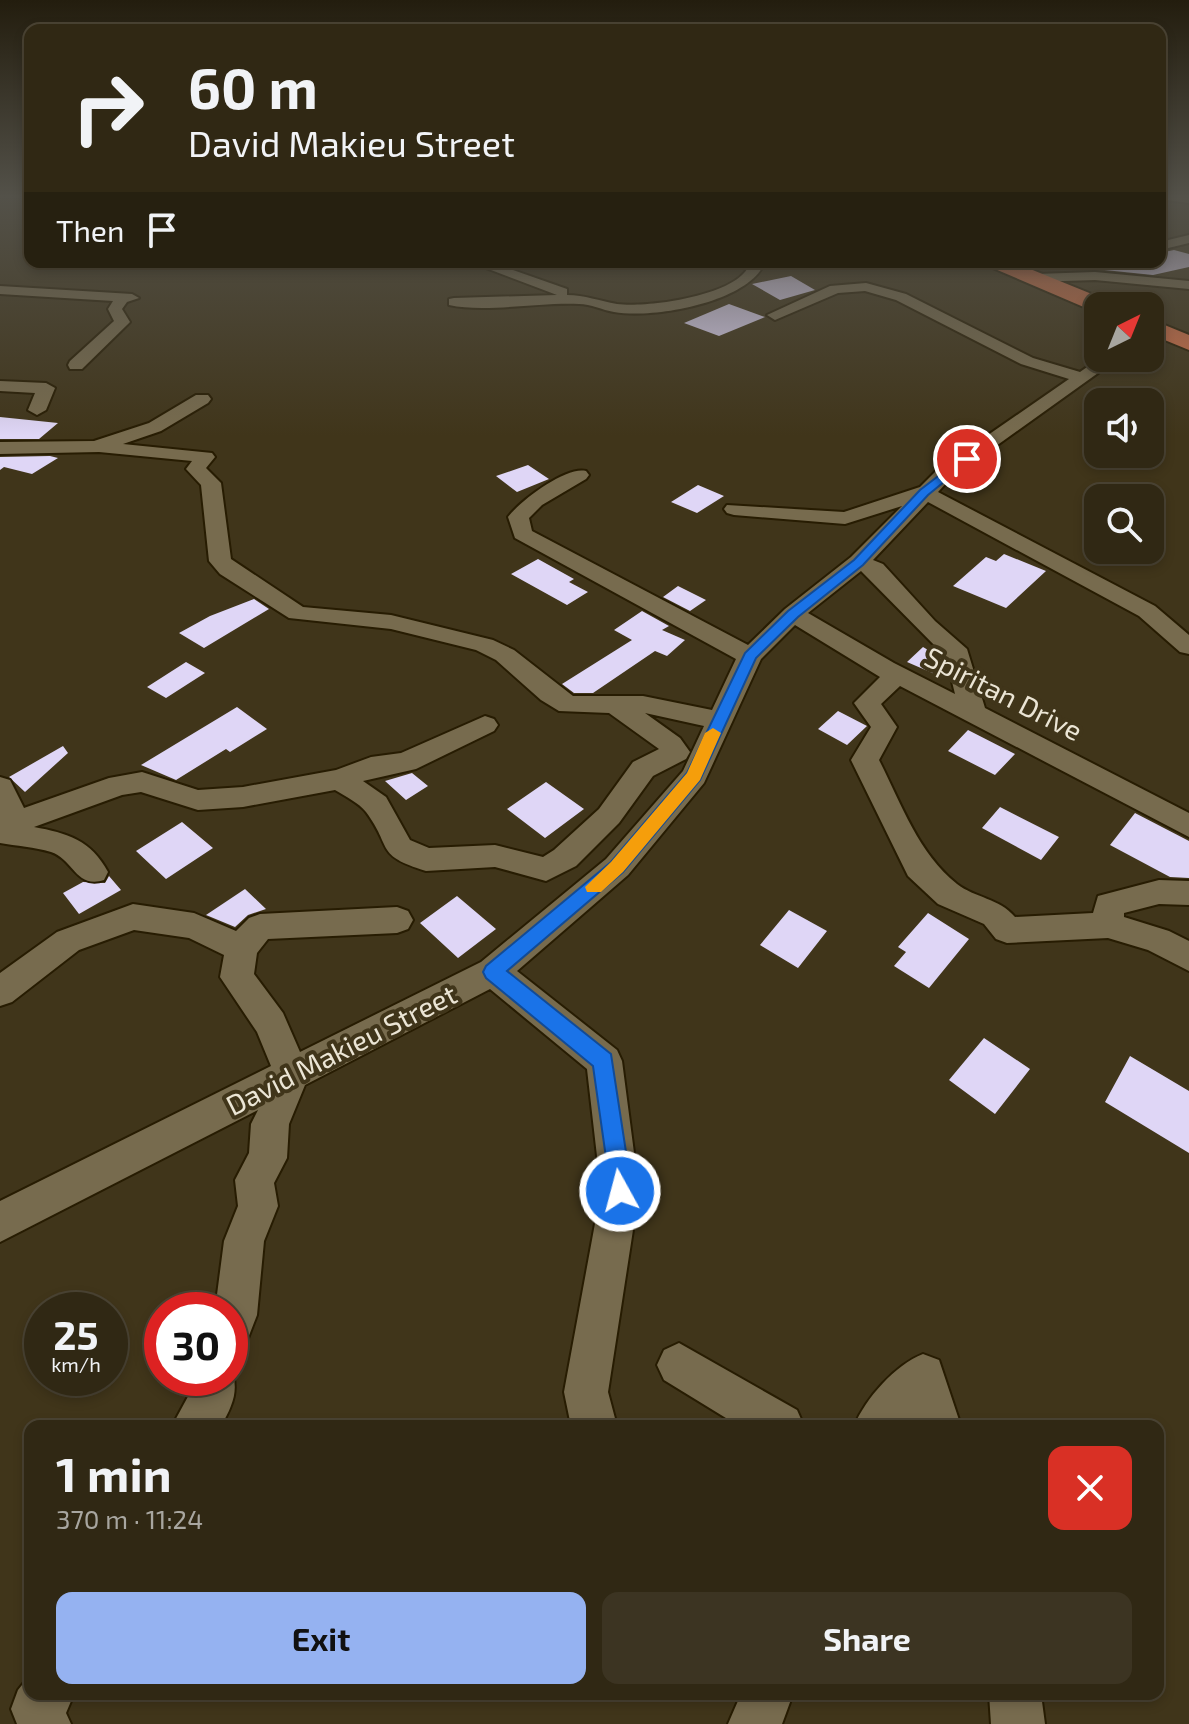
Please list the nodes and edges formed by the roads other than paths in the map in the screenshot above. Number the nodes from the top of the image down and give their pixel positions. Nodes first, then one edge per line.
1 (516, 275) edge
2 (750, 275) edge
3 (1037, 275) edge
4 (1072, 275) edge
5 (1189, 285) edge
6 (0, 290) edge
7 (1084, 298) edge
8 (583, 299) junction
9 (454, 302) dead end
10 (775, 315) dead end
11 (1164, 335) edge
12 (1189, 343) edge
13 (76, 365) dead end
14 (1091, 372) edge
15 (1083, 378) junction
16 (3, 389) edge
17 (202, 399) dead end
18 (37, 410) dead end
19 (96, 447) junction
20 (0, 448) edge
21 (579, 475) dead end
22 (924, 492) junction
23 (734, 509) dead end
24 (859, 562) junction
25 (793, 614) junction
26 (1189, 647) edge
27 (750, 656) junction
28 (897, 675) junction
29 (615, 704) junction
30 (973, 713) junction
31 (719, 720) junction
32 (485, 725) dead end
33 (340, 779) junction
34 (0, 787) edge
35 (1176, 814) edge
36 (1189, 826) edge
37 (5, 827) edge
38 (93, 872) dead end
39 (1189, 893) edge
40 (397, 920) dead end
41 (1098, 920) junction
42 (241, 948) junction
43 (1189, 957) edge
44 (493, 972) junction
45 (0, 992) edge
46 (292, 1074) junction
47 (0, 1222) edge
48 (238, 1292) edge
49 (679, 1365) dead end
50 (213, 1396) edge
51 (199, 1420) edge
52 (593, 1420) edge
53 (771, 1420) edge
54 (883, 1420) edge
55 (936, 1420) edge
56 (44, 1700) edge
57 (765, 1700) edge
58 (1016, 1700) edge
59 (44, 1724) edge
60 (755, 1724) edge
61 (1018, 1724) edge

1 - 8 street
2 - 8 street
3 - 7 highway
4 - 5 street
6 - 13 street
8 - 9 street
10 - 15 street
11 - 12 highway
14 - 15 street, David Makieu Street
15 - 22 street, David Makieu Street
16 - 18 street
17 - 19 street
19 - 20 street
19 - 29 street
21 - 27 street
22 - 23 street
22 - 24 street, David Makieu Street
22 - 26 street
24 - 25 street, David Makieu Street
24 - 30 street
25 - 27 street, David Makieu Street
25 - 28 street, Spiritan Drive
27 - 31 street, David Makieu Street
28 - 30 street, Spiritan Drive
28 - 41 street
29 - 31 street
29 - 33 street
30 - 35 street, Spiritan Drive
31 - 44 street, David Makieu Street
32 - 33 street
33 - 37 street
34 - 37 street
35 - 36 street, Spiritan Drive
37 - 38 street
39 - 41 street
40 - 42 street
41 - 43 street
42 - 45 street
42 - 46 street
44 - 46 street, David Makieu Street
44 - 52 street
46 - 47 street, David Makieu Street
46 - 48 street
49 - 53 street
50 - 51 street
54 - 55 street
56 - 59 street
57 - 60 street
58 - 61 street

